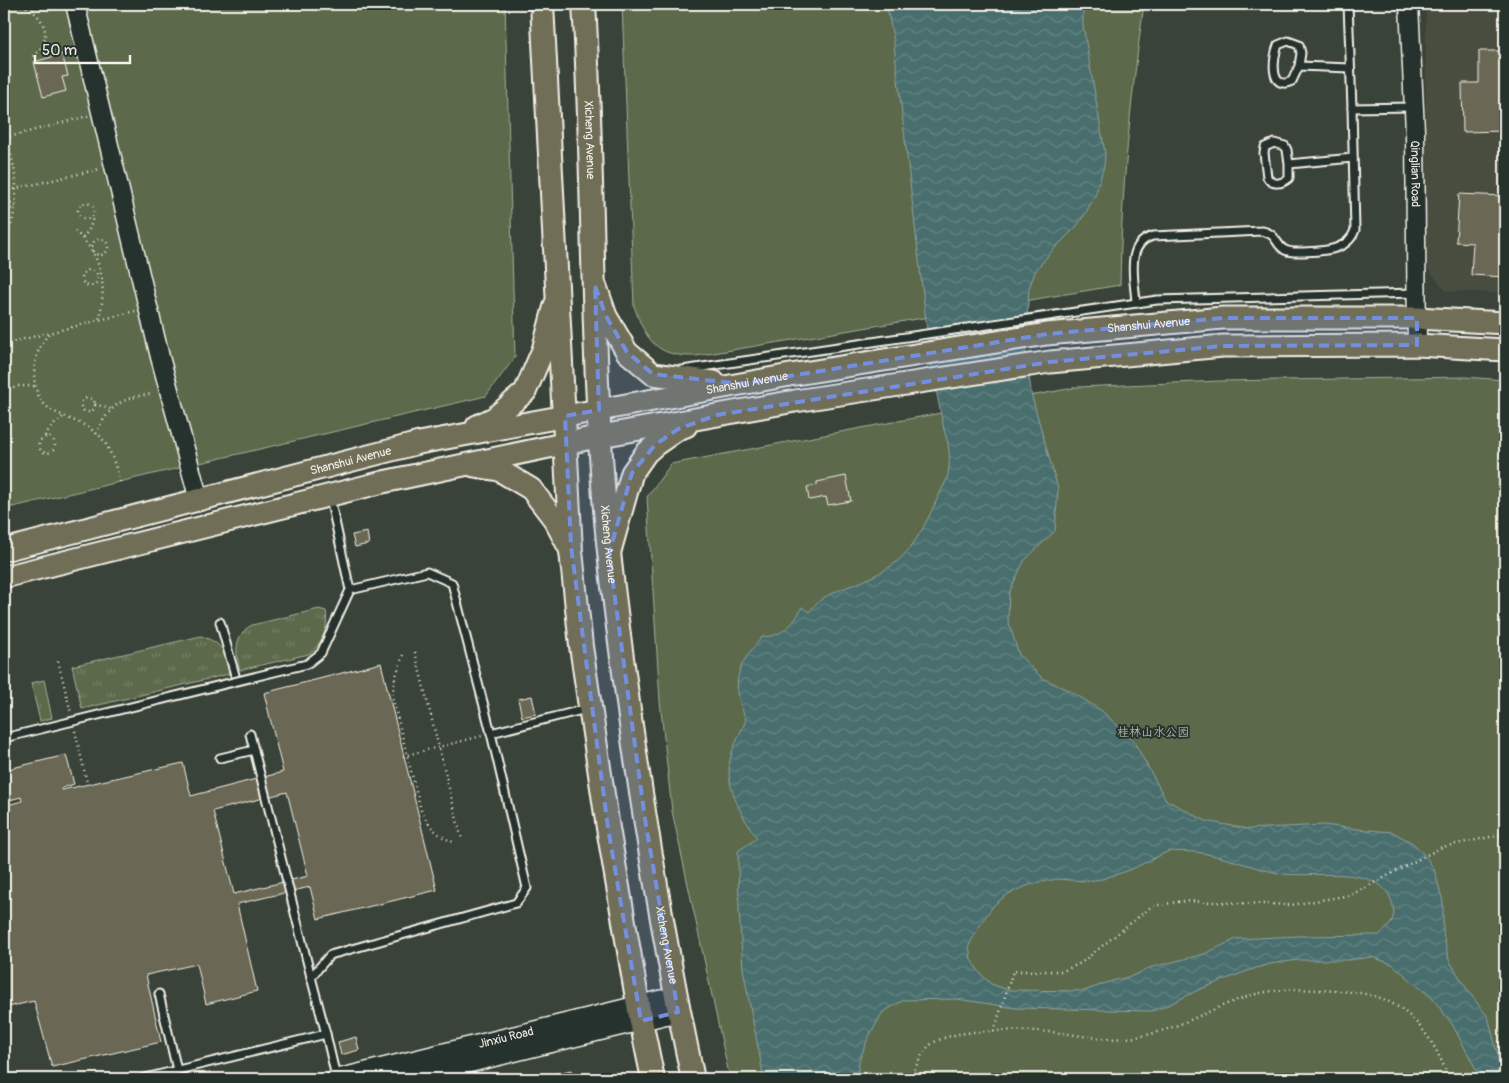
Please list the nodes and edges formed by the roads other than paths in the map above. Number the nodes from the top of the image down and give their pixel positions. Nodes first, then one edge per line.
1 (75, 4) edge
2 (542, 4) edge
3 (584, 4) edge
4 (1348, 4) edge
5 (1409, 4) edge
6 (1299, 66) junction
7 (1350, 68) junction
8 (1414, 107) junction
9 (1352, 108) junction
10 (1353, 158) junction
11 (1289, 164) junction
12 (595, 286) junction
13 (1417, 293) junction
14 (558, 295) junction
15 (1136, 303) junction
16 (1417, 318) junction
17 (1505, 323) edge
18 (1417, 345) junction
19 (1505, 350) edge
20 (652, 374) junction
21 (741, 384) junction
22 (599, 410) junction
23 (717, 415) junction
24 (565, 416) junction
25 (459, 435) junction
26 (601, 436) junction
27 (566, 443) junction
28 (466, 464) junction
29 (329, 495) junction
30 (199, 500) junction
31 (4, 550) edge
32 (571, 551) junction
33 (609, 554) junction
34 (4, 577) edge
35 (350, 590) junction
36 (220, 622) dead end
37 (235, 675) dead end
38 (590, 708) junction
39 (250, 734) dead end
40 (491, 734) junction
41 (4, 738) edge
42 (254, 750) junction
43 (220, 758) dead end
44 (311, 977) junction
45 (159, 994) dead end
46 (677, 1004) junction
47 (640, 1013) junction
48 (326, 1034) junction
49 (177, 1070) junction
50 (141, 1079) edge
51 (336, 1079) edge
52 (404, 1079) edge
53 (654, 1079) edge
54 (693, 1079) edge

1 - 30 street
2 - 14 highway
3 - 12 highway, Xicheng Avenue
4 - 7 lane
5 - 8 street, Qinglian Road
6 - 6 lane
6 - 7 lane
7 - 9 lane
8 - 9 lane
8 - 13 street, Qinglian Road
9 - 10 lane
10 - 11 lane
10 - 15 lane
11 - 11 lane
12 - 20 main road
12 - 22 highway, Xicheng Avenue
13 - 15 lane
13 - 16 street, Qinglian Road
14 - 24 highway
14 - 25 main road
15 - 20 lane
16 - 17 main road, Shanshui Avenue
16 - 18 street, Qinglian Road
16 - 21 main road, Shanshui Avenue
18 - 19 main road, Shanshui Avenue
18 - 23 main road, Shanshui Avenue
20 - 21 main road
21 - 22 main road, Shanshui Avenue
22 - 24 main road, Shanshui Avenue
22 - 26 highway, Xicheng Avenue
23 - 26 main road, Shanshui Avenue
23 - 33 main road
24 - 25 main road, Shanshui Avenue
24 - 27 highway
25 - 30 main road, Shanshui Avenue
26 - 27 main road, Shanshui Avenue
26 - 33 highway, Xicheng Avenue
27 - 28 main road, Shanshui Avenue
27 - 32 highway
28 - 29 main road, Shanshui Avenue
28 - 32 main road
29 - 34 main road, Shanshui Avenue
29 - 35 lane
30 - 31 main road, Shanshui Avenue
32 - 38 highway
33 - 46 highway, Xicheng Avenue
35 - 40 lane
35 - 41 lane, bridge
36 - 37 lane
38 - 40 lane
38 - 47 highway
39 - 42 lane
40 - 44 lane
42 - 43 lane
42 - 44 lane
44 - 48 lane
45 - 49 lane
46 - 47 street, Jinxiu Road
46 - 54 highway, Xicheng Avenue
47 - 51 street, Jinxiu Road
47 - 52 street, Jinxiu Road
47 - 53 highway
48 - 49 lane
48 - 51 lane
49 - 50 lane

